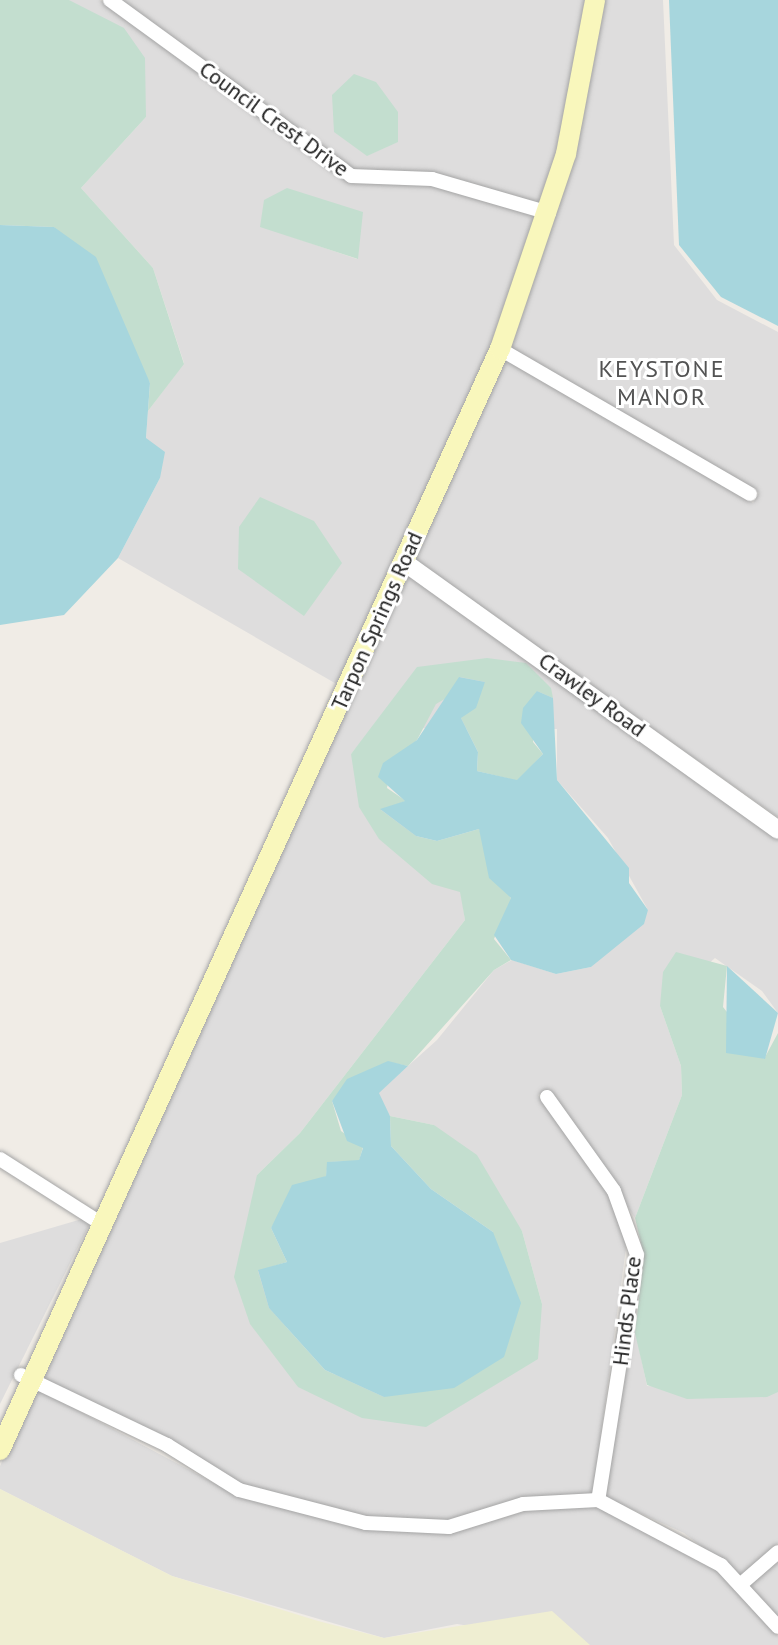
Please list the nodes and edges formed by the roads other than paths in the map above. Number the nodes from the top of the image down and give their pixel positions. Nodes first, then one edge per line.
1 (110, 0) edge
2 (595, 0) edge
3 (549, 213) junction
4 (500, 349) junction
5 (750, 494) dead end
6 (404, 562) junction
7 (778, 830) edge
8 (547, 1097) dead end
9 (0, 1159) edge
10 (99, 1222) junction
11 (27, 1378) junction
12 (0, 1421) edge
13 (0, 1450) edge
14 (598, 1500) junction
15 (778, 1552) edge
16 (740, 1585) junction
17 (778, 1627) edge

1 - 3 street, Council Crest Drive
2 - 3 main road, Tarpon Springs Road
3 - 4 main road, Tarpon Springs Road
4 - 5 street
4 - 6 main road, Tarpon Springs Road
6 - 7 street, Crawley Road
6 - 10 main road, Tarpon Springs Road
8 - 14 street, Hinds Place
9 - 10 street
10 - 11 main road, Tarpon Springs Road
11 - 12 main road, Tarpon Springs Road
11 - 13 main road, Tarpon Springs Road
11 - 14 street
14 - 16 street
15 - 16 street
16 - 17 street

